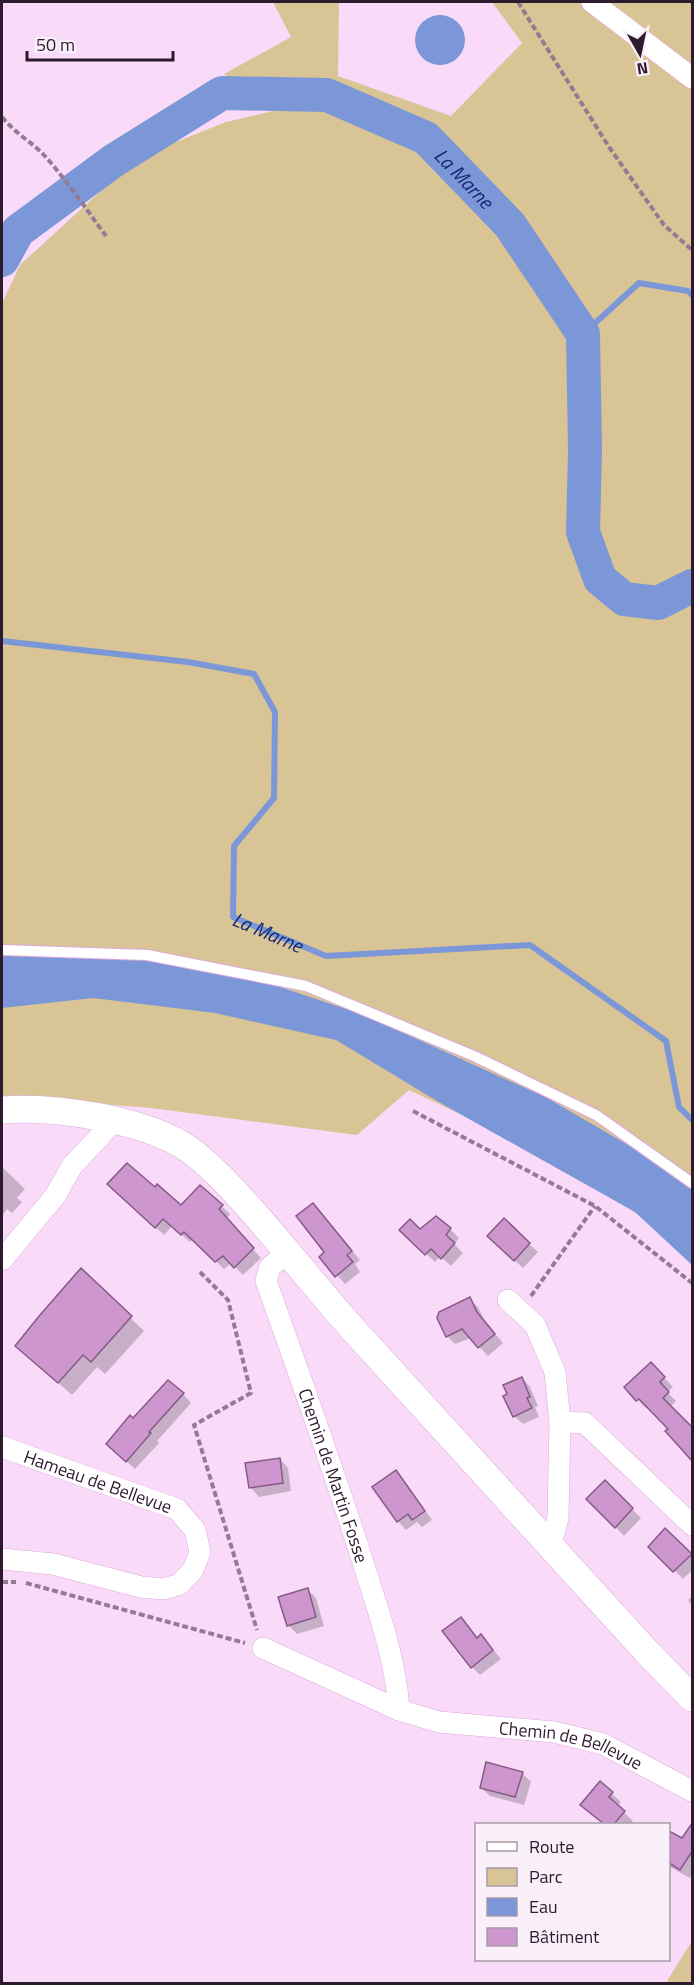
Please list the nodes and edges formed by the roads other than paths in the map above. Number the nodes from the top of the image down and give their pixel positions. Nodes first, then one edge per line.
1 (592, 2) edge
2 (693, 78) edge
3 (2, 950) edge
4 (2, 1110) edge
5 (115, 1120) junction
6 (693, 1183) edge
7 (288, 1252) junction
8 (2, 1260) edge
9 (514, 1306) road end
10 (560, 1422) junction
11 (2, 1447) edge
12 (693, 1526) edge
13 (546, 1541) junction
14 (2, 1558) edge
15 (263, 1648) road end
16 (693, 1698) edge
17 (399, 1710) junction
18 (693, 1791) edge

1 - 2 street
3 - 6 lane
4 - 5 street
5 - 7 street
5 - 8 street
7 - 13 street
7 - 17 street, Chemin de Martin Fosse
9 - 10 street
10 - 12 street
10 - 13 street
11 - 14 street, Hameau de Bellevue
13 - 16 street
15 - 17 street, Chemin de Bellevue
17 - 18 street, Chemin de Bellevue

